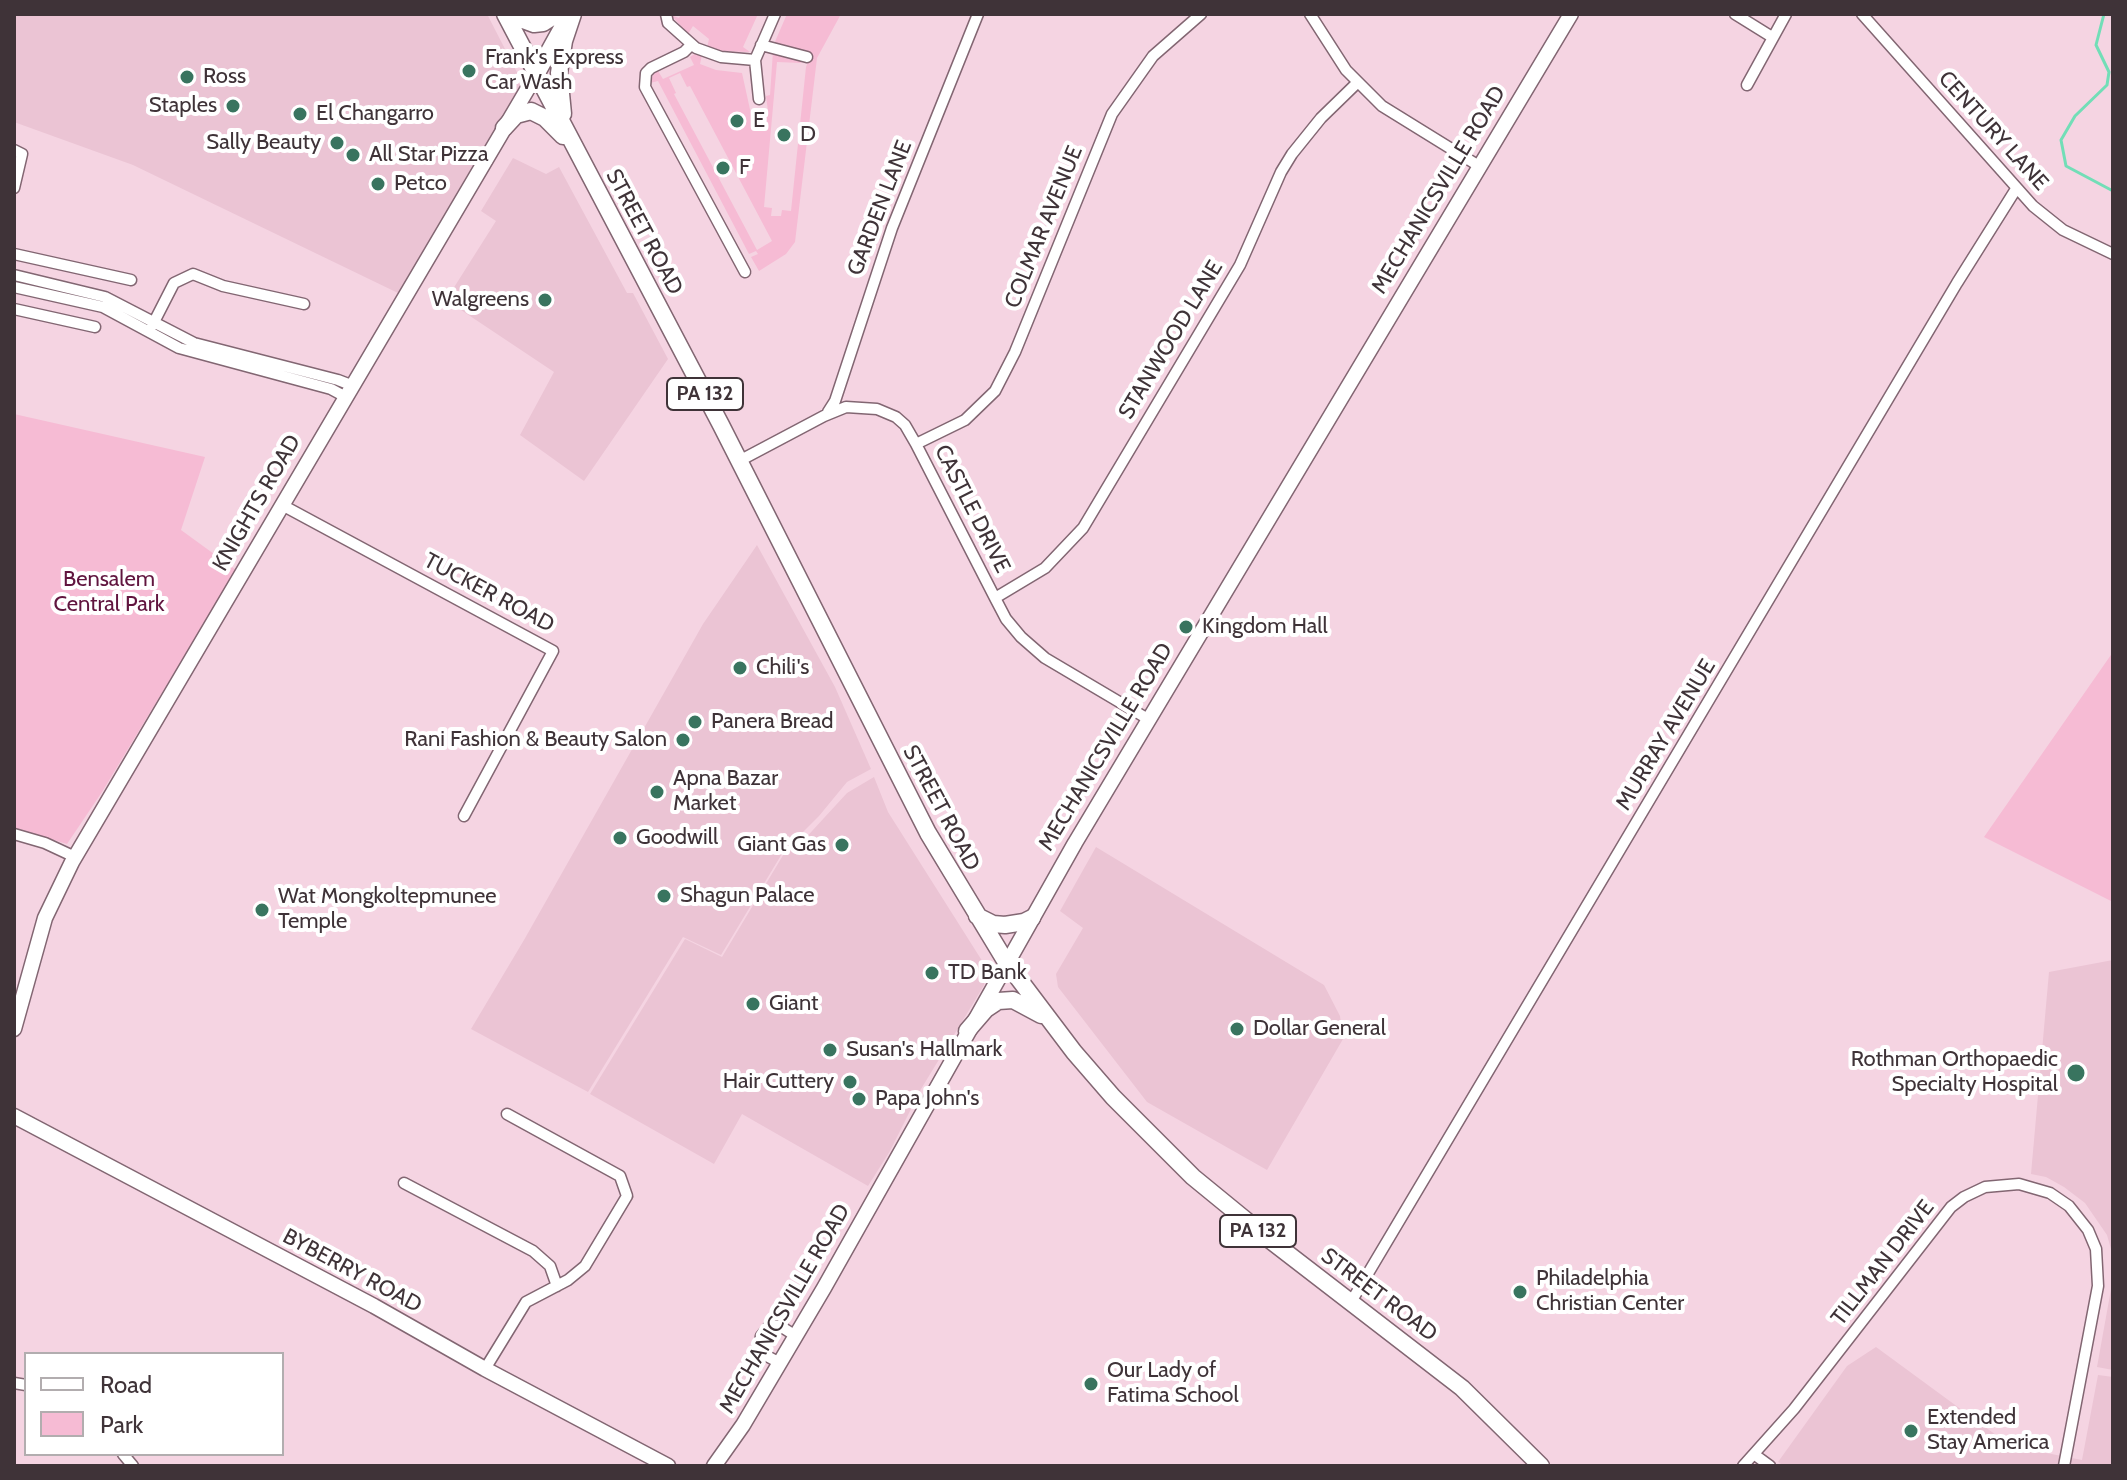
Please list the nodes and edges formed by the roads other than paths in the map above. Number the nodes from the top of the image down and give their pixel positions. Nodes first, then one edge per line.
1 (506, 14) edge
2 (557, 14) edge
3 (571, 14) edge
4 (666, 14) edge
5 (775, 14) edge
6 (978, 14) edge
7 (1201, 14) edge
8 (1310, 14) edge
9 (1571, 14) edge
10 (1735, 14) edge
11 (1786, 14) edge
12 (1862, 14) edge
13 (1772, 37) junction
14 (691, 45) junction
15 (761, 45) junction
16 (807, 57) dead end
17 (755, 60) junction
18 (537, 73) junction
19 (1358, 82) junction
20 (1747, 85) dead end
21 (759, 99) dead end
22 (504, 128) junction
23 (574, 146) junction
24 (14, 150) edge
25 (1479, 166) junction
26 (14, 188) edge
27 (2016, 189) junction
28 (14, 254) edge
29 (2113, 254) edge
30 (745, 272) dead end
31 (14, 275) edge
32 (131, 280) dead end
33 (14, 287) edge
34 (304, 304) dead end
35 (14, 309) edge
36 (95, 327) dead end
37 (152, 327) junction
38 (348, 391) junction
39 (824, 416) junction
40 (916, 444) junction
41 (739, 461) junction
42 (282, 505) junction
43 (995, 598) junction
44 (1148, 719) junction
45 (464, 816) dead end
46 (14, 834) edge
47 (75, 857) junction
48 (975, 914) junction
49 (1032, 918) junction
50 (1006, 962) junction
51 (1050, 1022) junction
52 (14, 1029) edge
53 (967, 1031) junction
54 (507, 1114) dead end
55 (14, 1116) edge
56 (404, 1183) dead end
57 (557, 1286) junction
58 (1351, 1302) junction
59 (796, 1336) junction
60 (780, 1363) junction
61 (485, 1369) junction
62 (1755, 1455) junction
63 (668, 1466) edge
64 (714, 1466) edge
65 (1541, 1466) edge
66 (1743, 1466) edge
67 (1770, 1466) edge
68 (2064, 1466) edge

1 - 2 main road
1 - 18 main road, STREET ROAD / PA 132
3 - 18 main road, KNIGHTS ROAD
3 - 23 main road
4 - 14 street
5 - 15 street
6 - 39 street, GARDEN LANE
7 - 40 street, COLMAR AVENUE
8 - 19 street
9 - 25 street, MECHANICSVILLE ROAD
10 - 13 street
11 - 13 street
12 - 27 street, CENTURY LANE
13 - 20 street
14 - 17 street
14 - 30 street
15 - 16 street
15 - 17 street
17 - 21 street
18 - 22 street, KNIGHTS ROAD
18 - 23 main road, STREET ROAD / PA 132
19 - 25 street
19 - 43 street, STANWOOD LANE
22 - 23 main road
22 - 38 street, KNIGHTS ROAD
23 - 41 main road, STREET ROAD / PA 132
24 - 26 street
25 - 44 street, MECHANICSVILLE ROAD
27 - 29 street, CENTURY LANE
27 - 58 street, MURRAY AVENUE
28 - 32 street
31 - 37 street
33 - 37 street
34 - 37 street
35 - 36 street
37 - 38 street
38 - 42 street, KNIGHTS ROAD
39 - 40 street, CASTLE DRIVE
39 - 41 street, CASTLE DRIVE
40 - 43 street, CASTLE DRIVE
41 - 48 main road, STREET ROAD / PA 132
42 - 45 street, TUCKER ROAD
42 - 47 street, KNIGHTS ROAD
43 - 44 street, CASTLE DRIVE
44 - 49 street, MECHANICSVILLE ROAD
46 - 47 street
47 - 52 street, KNIGHTS ROAD
48 - 49 main road
48 - 50 main road, STREET ROAD / PA 132
49 - 50 street, MECHANICSVILLE ROAD
50 - 51 main road, STREET ROAD / PA 132
50 - 53 street, MECHANICSVILLE ROAD
51 - 53 main road
51 - 58 main road, STREET ROAD / PA 132
53 - 59 street, MECHANICSVILLE ROAD
54 - 57 street
55 - 61 street, BYBERRY ROAD
56 - 57 street
57 - 61 street
58 - 65 main road, STREET ROAD / PA 132
59 - 60 street, MECHANICSVILLE ROAD
59 - 60 street
60 - 64 street, MECHANICSVILLE ROAD
61 - 63 street, BYBERRY ROAD
62 - 66 street, TILLMAN DRIVE
62 - 67 street
62 - 68 street, TILLMAN DRIVE

